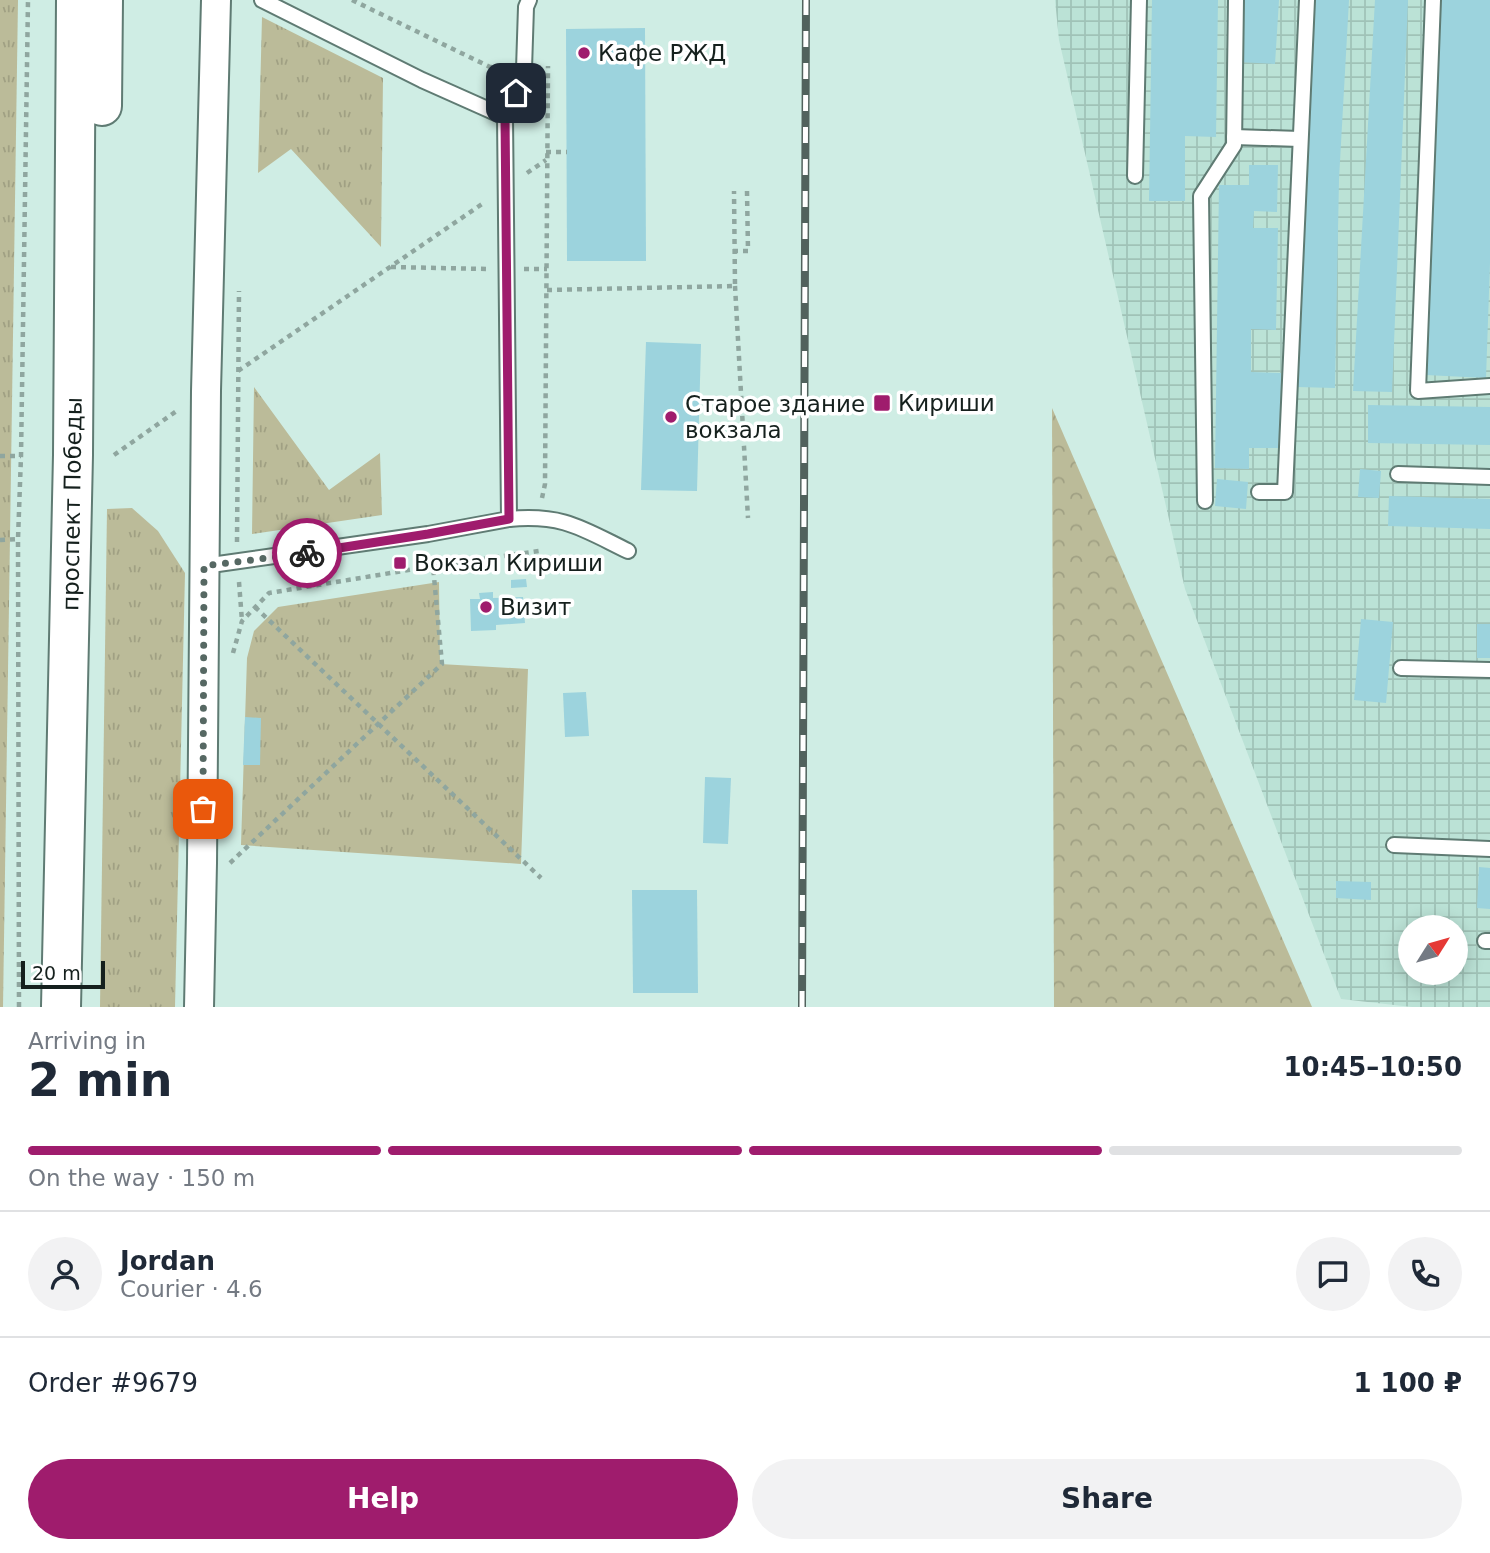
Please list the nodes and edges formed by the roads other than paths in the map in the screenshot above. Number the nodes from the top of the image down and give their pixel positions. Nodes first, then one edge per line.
1 (76, 0) edge
2 (103, 0) edge
3 (216, 0) edge
4 (261, 0) edge
5 (529, 0) edge
6 (1139, 0) edge
7 (1236, 0) edge
8 (1307, 0) edge
9 (1433, 0) edge
10 (505, 117) junction
11 (1234, 137) junction
12 (1300, 139) junction
13 (1135, 176) dead end
14 (1490, 386) edge
15 (1398, 474) dead end
16 (1490, 477) edge
17 (1259, 492) dead end
18 (1205, 501) dead end
19 (509, 519) junction
20 (628, 551) dead end
21 (204, 566) junction
22 (1401, 668) dead end
23 (1490, 670) edge
24 (1394, 845) dead end
25 (1490, 849) edge
26 (61, 1007) edge
27 (88, 1007) edge
28 (199, 1007) edge

1 - 26 main road, проспект Победы
2 - 27 main road, проспект Победы
3 - 21 street
4 - 10 lane
5 - 10 lane
6 - 13 lane
7 - 11 lane
8 - 12 lane
9 - 14 lane
10 - 19 lane
11 - 12 lane
11 - 18 lane
12 - 17 lane
15 - 16 lane
19 - 20 lane
19 - 21 lane
21 - 28 street
22 - 23 lane
24 - 25 lane

